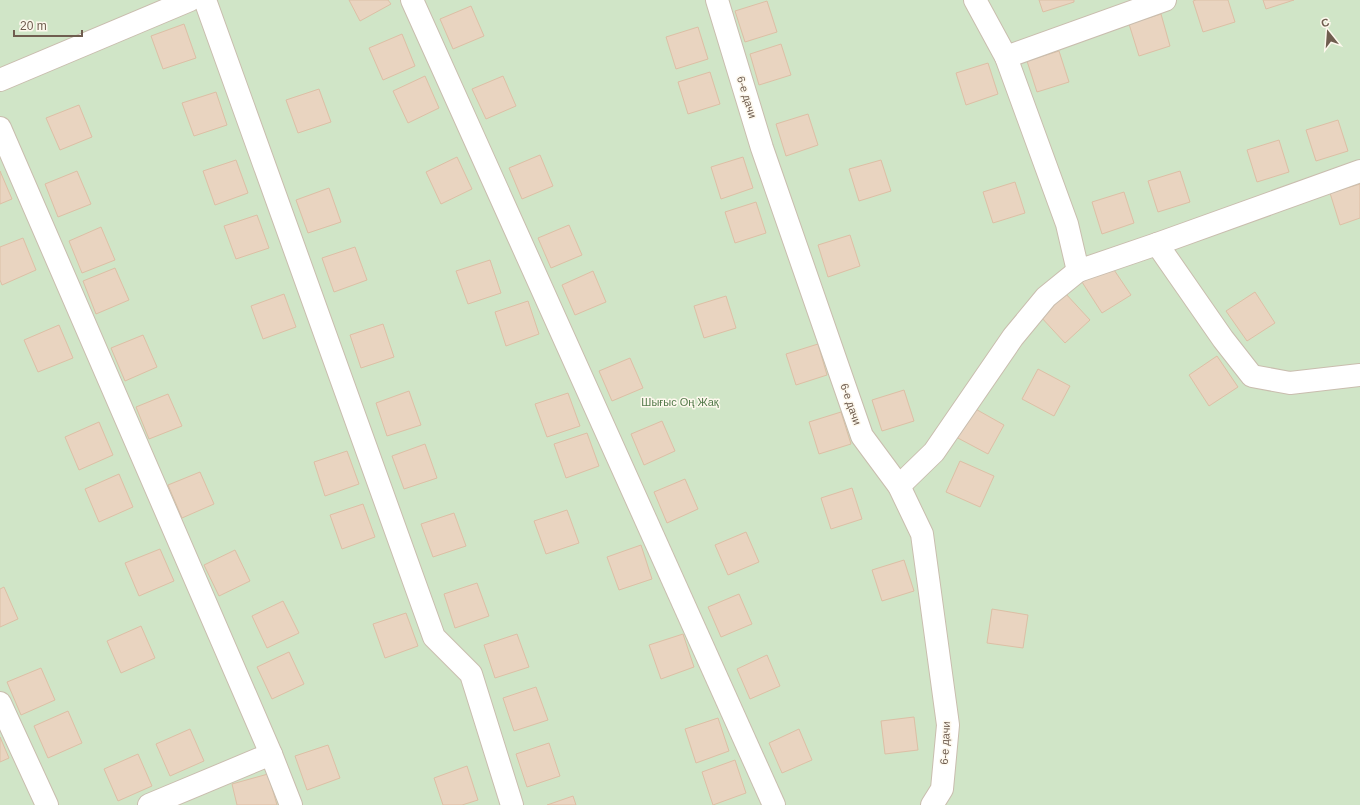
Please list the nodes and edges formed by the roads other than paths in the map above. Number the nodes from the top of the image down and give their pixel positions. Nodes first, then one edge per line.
1 (190, 0) edge
2 (205, 0) edge
3 (412, 0) edge
4 (717, 0) edge
5 (975, 0) edge
6 (1165, 0) edge
7 (1006, 57) junction
8 (0, 80) edge
9 (0, 128) edge
10 (1360, 171) edge
11 (1157, 244) junction
12 (1078, 271) junction
13 (1360, 375) edge
14 (899, 486) junction
15 (0, 703) edge
16 (271, 754) junction
17 (47, 805) edge
18 (149, 805) edge
19 (291, 805) edge
20 (512, 805) edge
21 (774, 805) edge
22 (932, 805) edge

1 - 8 lane
2 - 20 lane
3 - 21 lane
4 - 14 lane, 6-е дачи
5 - 7 lane
6 - 7 lane
7 - 12 lane
9 - 16 lane
10 - 11 lane
11 - 12 lane
11 - 13 lane
12 - 14 lane
14 - 22 lane, 6-е дачи
15 - 17 lane
16 - 18 lane
16 - 19 lane

